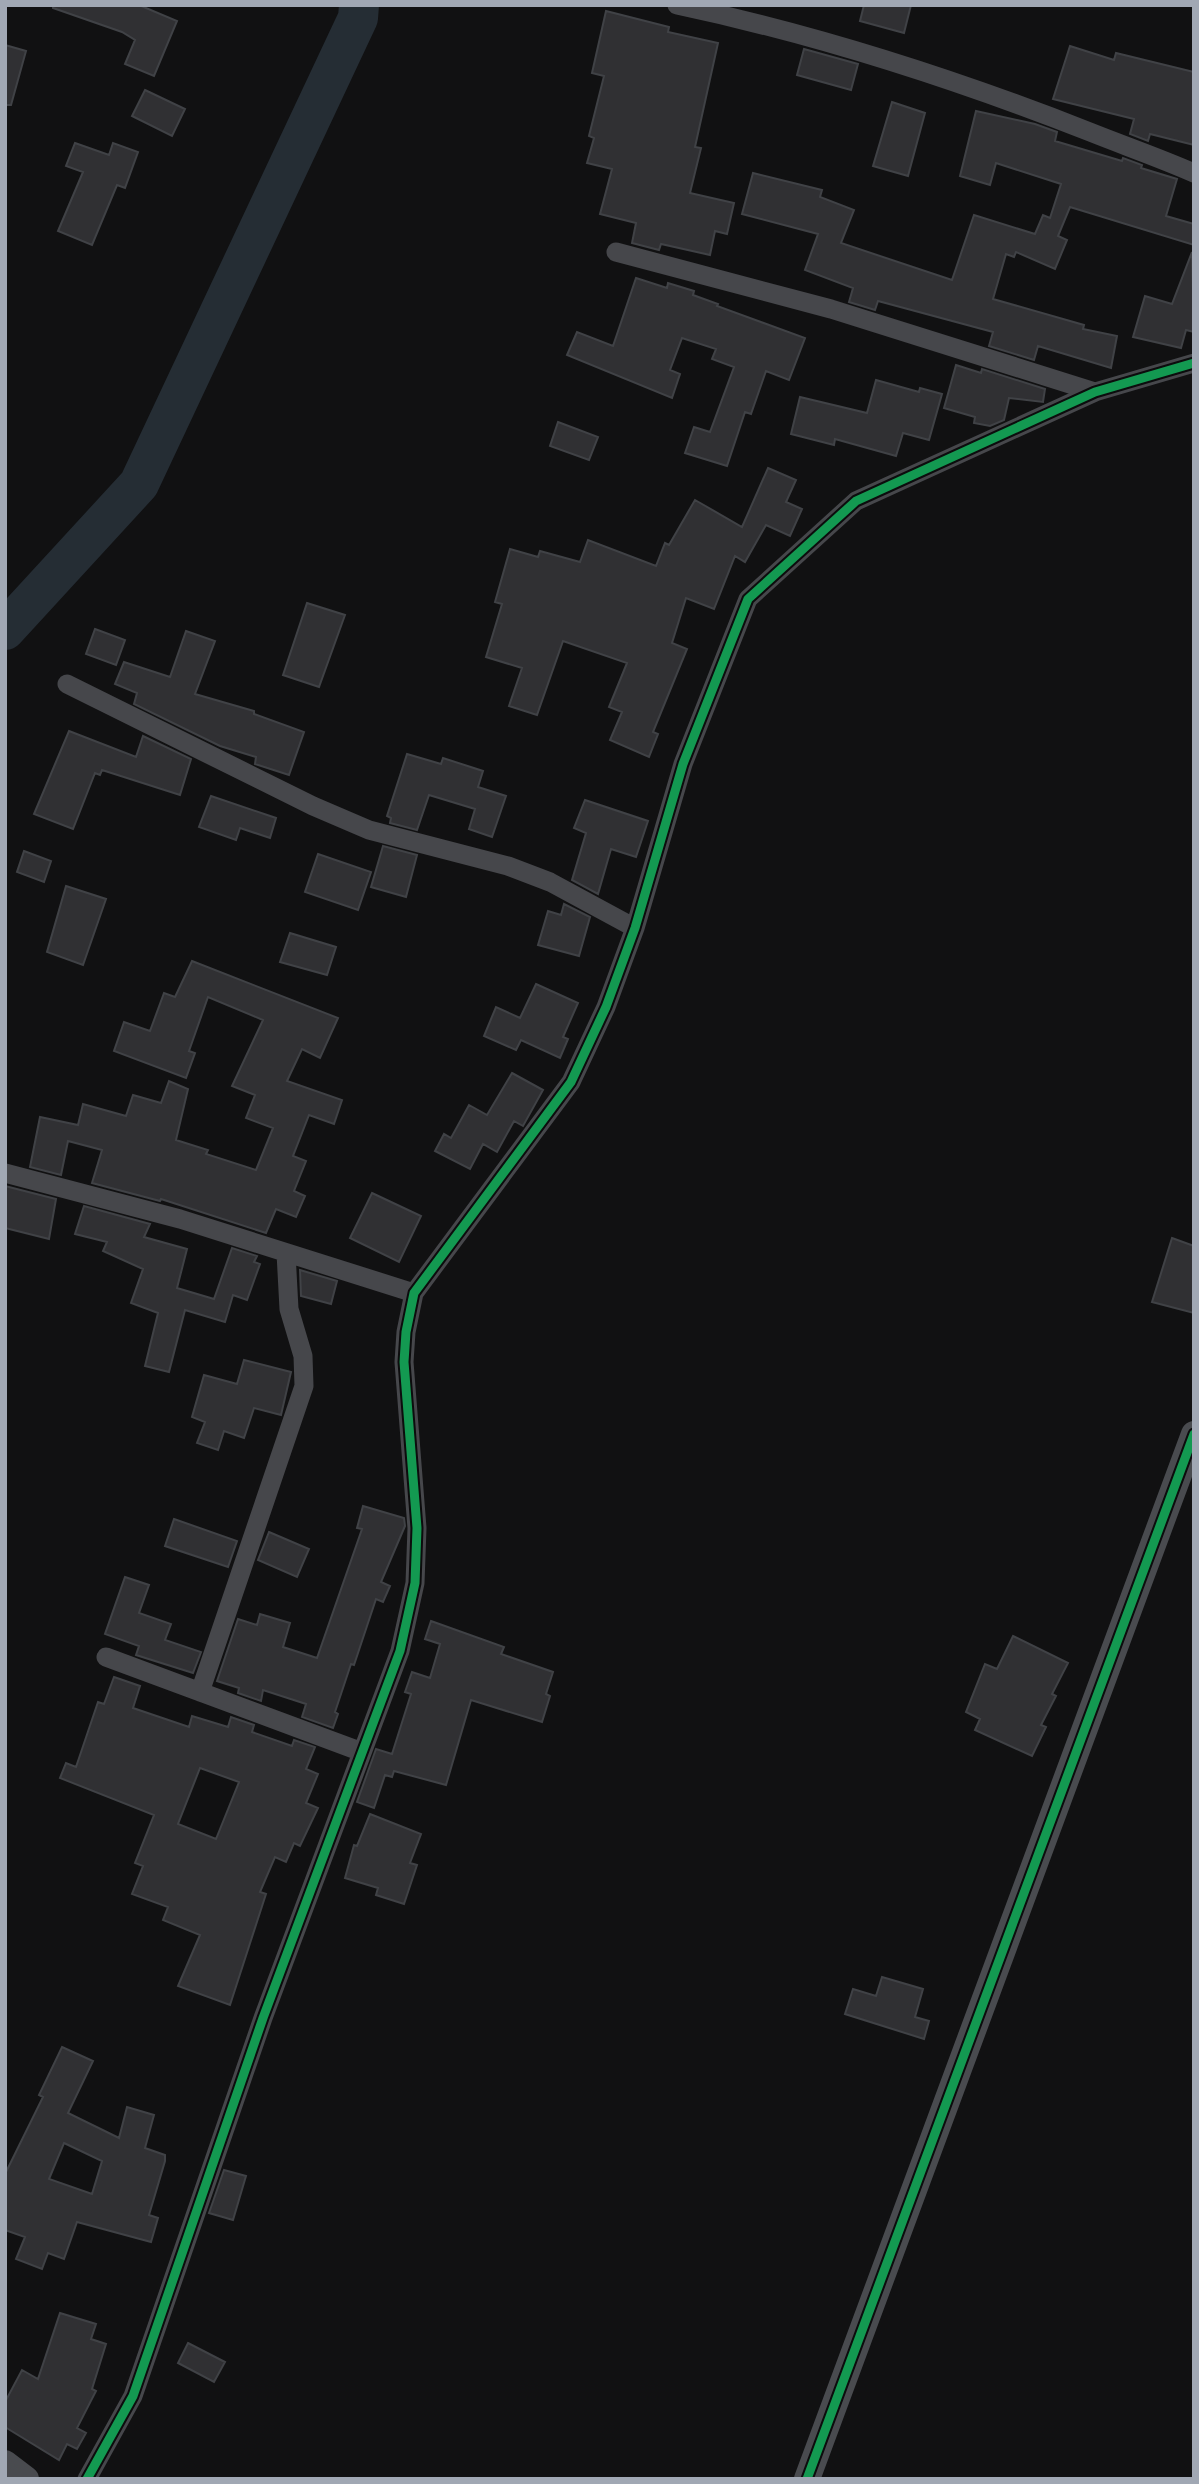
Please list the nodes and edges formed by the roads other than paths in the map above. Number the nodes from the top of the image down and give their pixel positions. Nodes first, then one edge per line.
1 (677, 5) edge
2 (1194, 173) edge
3 (616, 251) dead end
4 (1194, 363) edge
5 (1096, 392) junction
6 (67, 684) dead end
7 (635, 929) junction
8 (5, 1173) edge
9 (286, 1253) junction
10 (414, 1293) junction
11 (1194, 1434) edge
12 (106, 1657) dead end
13 (200, 1692) junction
14 (362, 1752) junction
15 (5, 2463) edge
16 (26, 2479) edge
17 (87, 2479) edge
18 (807, 2479) edge

1 - 2 street
3 - 5 street
4 - 5 street
5 - 7 street
6 - 7 street
7 - 10 street
8 - 9 street
9 - 10 street
9 - 13 street
10 - 14 street
11 - 18 street
12 - 13 street
13 - 14 street
14 - 17 street
15 - 16 street

